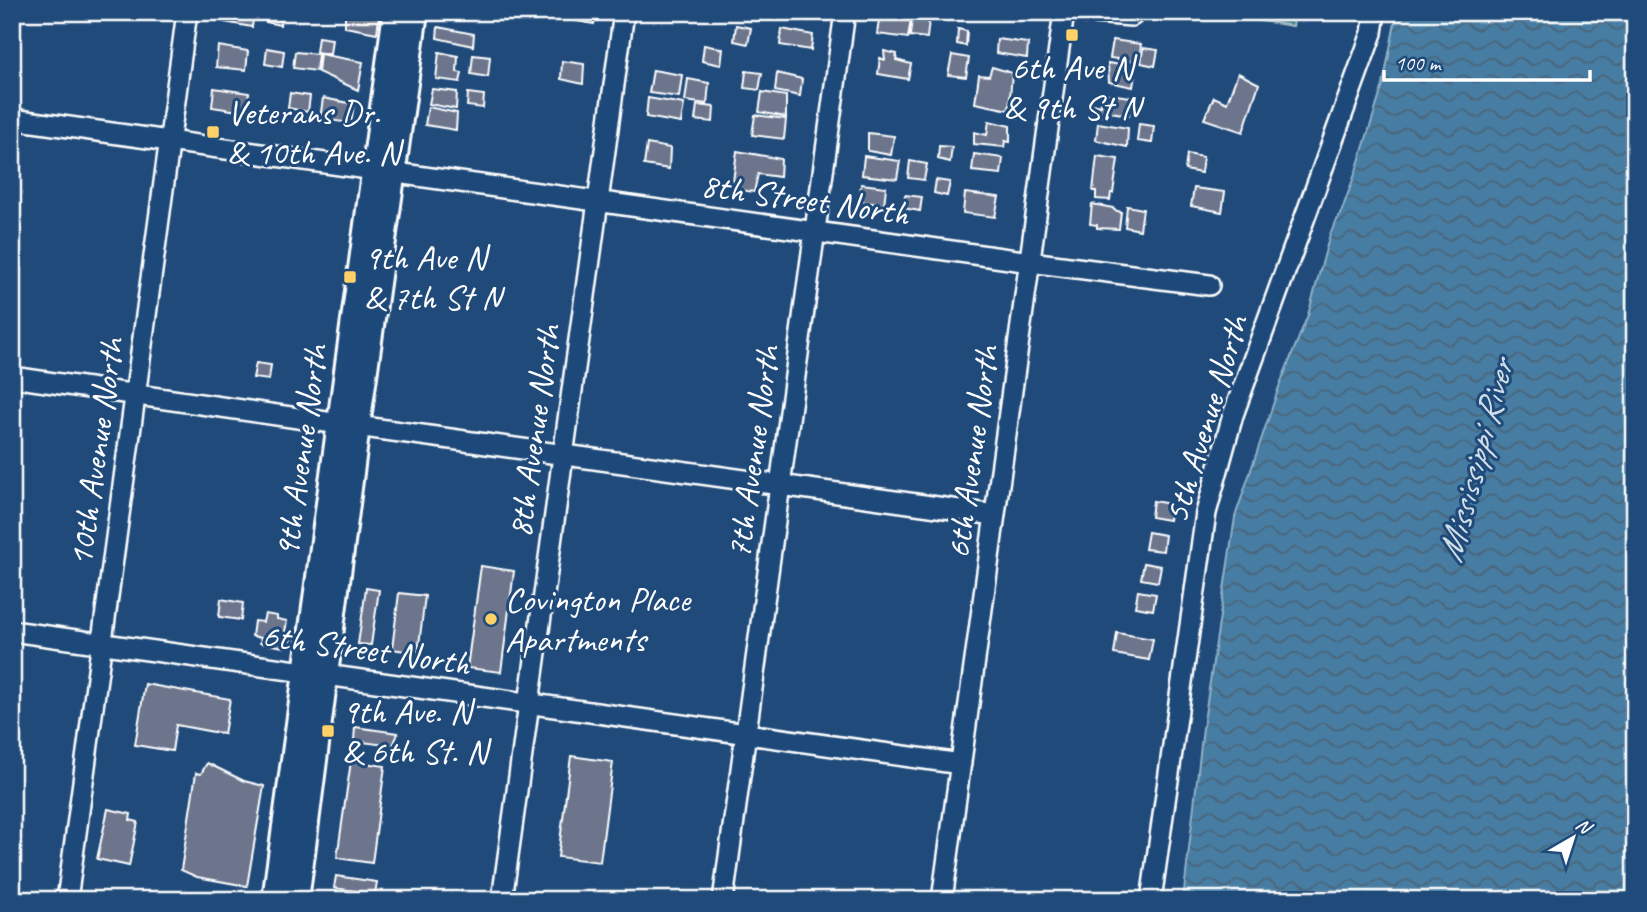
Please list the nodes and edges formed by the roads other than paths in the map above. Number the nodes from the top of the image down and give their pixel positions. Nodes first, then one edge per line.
1 (187, 12) edge
2 (396, 12) edge
3 (415, 12) edge
4 (624, 12) edge
5 (845, 12) edge
6 (1064, 12) edge
7 (1080, 12) edge
8 (1375, 12) edge
9 (1132, 16) dead end
10 (12, 119) edge
11 (169, 142) junction
12 (384, 172) junction
13 (598, 202) junction
14 (815, 232) junction
15 (1030, 262) junction
16 (1209, 285) dead end
17 (12, 377) edge
18 (135, 394) junction
19 (348, 425) junction
20 (563, 455) junction
21 (780, 485) junction
22 (995, 515) junction
23 (12, 631) edge
24 (102, 643) junction
25 (315, 673) junction
26 (528, 703) junction
27 (746, 734) junction
28 (961, 764) junction
29 (73, 899) edge
30 (275, 900) edge
31 (296, 900) edge
32 (502, 900) edge
33 (723, 900) edge
34 (942, 900) edge
35 (1151, 900) edge

1 - 11 street, 10th Avenue North
2 - 12 main road, 9th Avenue North
3 - 12 main road, 9th Avenue North
4 - 13 street, 8th Avenue North
5 - 14 street, 7th Avenue North
6 - 15 street, 6th Avenue North
7 - 9 street
8 - 35 street, 5th Avenue North
10 - 11 street, 8th Street North
11 - 12 street, 8th Street North
11 - 18 street, 10th Avenue North
12 - 13 street, 8th Street North
12 - 19 main road, 9th Avenue North
13 - 14 street, 8th Street North
13 - 20 street, 8th Avenue North
14 - 15 street, 8th Street North
14 - 21 street, 7th Avenue North
15 - 16 street, 8th Street North
15 - 22 street, 6th Avenue North
17 - 18 street
18 - 19 street
18 - 24 street, 10th Avenue North
19 - 20 street
19 - 25 main road, 9th Avenue North
20 - 21 street
20 - 26 street, 8th Avenue North
21 - 22 street
21 - 27 street, 7th Avenue North
22 - 28 street, 6th Avenue North
23 - 24 street, 6th Street North
24 - 25 street, 6th Street North
24 - 29 street, 10th Avenue North
25 - 26 street, 6th Street North
25 - 30 main road, 9th Avenue North
25 - 31 main road, 9th Avenue North
26 - 27 street, 6th Street North
26 - 32 street, 8th Avenue North
27 - 28 street, 6th Street North
27 - 33 street, 7th Avenue North
28 - 34 street, 6th Avenue North

